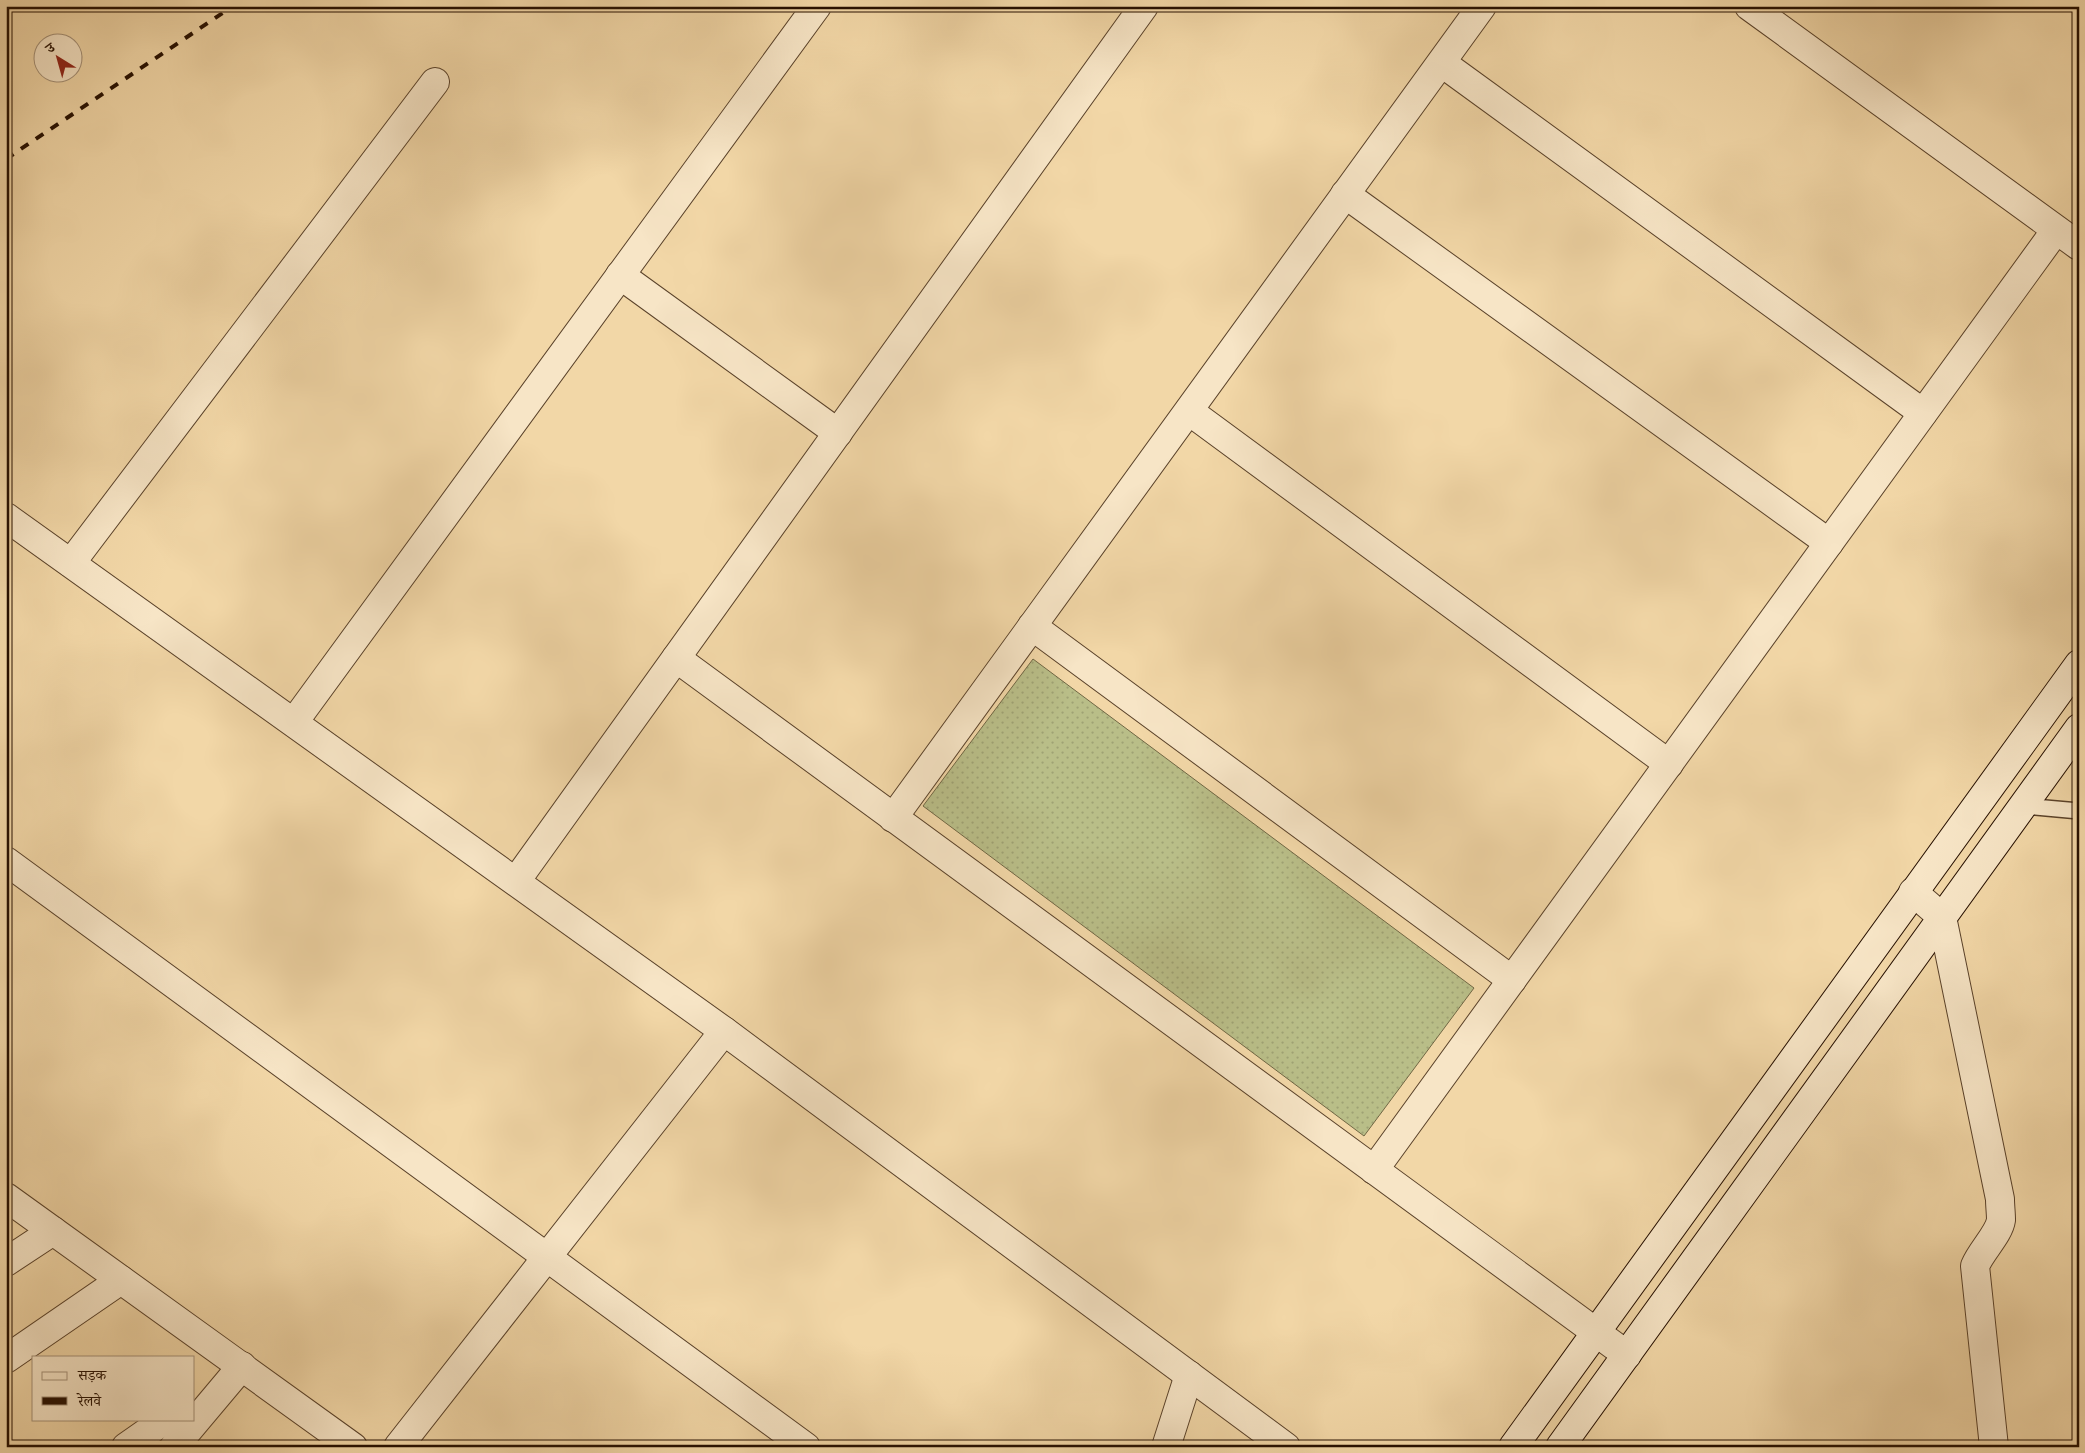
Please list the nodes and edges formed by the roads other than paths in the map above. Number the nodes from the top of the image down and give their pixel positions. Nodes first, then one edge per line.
1 (817, 6) edge
2 (1144, 6) edge
3 (1482, 6) edge
4 (1749, 6) edge
5 (1442, 62) junction
6 (435, 82) dead end
7 (1345, 194) junction
8 (2056, 230) junction
9 (2079, 246) edge
10 (620, 275) junction
11 (1189, 411) junction
12 (1923, 413) junction
13 (838, 433) junction
14 (6, 517) edge
15 (1829, 543) junction
16 (71, 563) junction
17 (1032, 626) junction
18 (676, 658) junction
19 (2079, 664) edge
20 (294, 722) junction
21 (2079, 728) edge
22 (1669, 764) junction
23 (2023, 806) junction
24 (2079, 812) edge
25 (893, 818) junction
26 (6, 861) edge
27 (516, 881) junction
28 (1913, 892) junction
29 (1942, 917) junction
30 (1512, 980) junction
31 (724, 1031) junction
32 (1374, 1170) junction
33 (6, 1197) edge
34 (53, 1231) junction
35 (548, 1256) junction
36 (6, 1262) edge
37 (121, 1280) junction
38 (1595, 1332) junction
39 (1627, 1355) junction
40 (6, 1359) edge
41 (242, 1366) junction
42 (1189, 1375) junction
43 (195, 1399) edge
44 (165, 1420) edge
45 (126, 1447) edge
46 (174, 1447) edge
47 (353, 1447) edge
48 (398, 1447) edge
49 (806, 1447) edge
50 (1166, 1447) edge
51 (1286, 1447) edge
52 (1513, 1447) edge
53 (1560, 1447) edge
54 (1994, 1447) edge

1 - 10 street
2 - 13 street
3 - 5 street
4 - 8 street
5 - 7 street
5 - 12 street
6 - 16 street
7 - 11 street
7 - 15 street
8 - 9 street
8 - 12 street
10 - 13 street
10 - 20 street
11 - 17 street
11 - 22 street
12 - 15 street
13 - 18 street
14 - 16 street
15 - 22 street
16 - 20 street
17 - 25 street
17 - 30 street
18 - 25 street
18 - 27 street
19 - 28 street
20 - 27 street
21 - 23 street
22 - 30 street
23 - 24 lane
23 - 29 street
25 - 32 street
26 - 35 street
27 - 31 street
28 - 29 street
28 - 38 street
29 - 39 street
29 - 54 street
30 - 32 street
31 - 35 street
31 - 42 street
32 - 38 street
33 - 34 street
34 - 36 street
34 - 37 street
35 - 48 street
35 - 49 street
37 - 40 street
37 - 41 street
38 - 39 street
38 - 52 street
39 - 53 street
41 - 43 street
41 - 46 street
41 - 47 street
42 - 50 street
42 - 51 street
44 - 45 street

